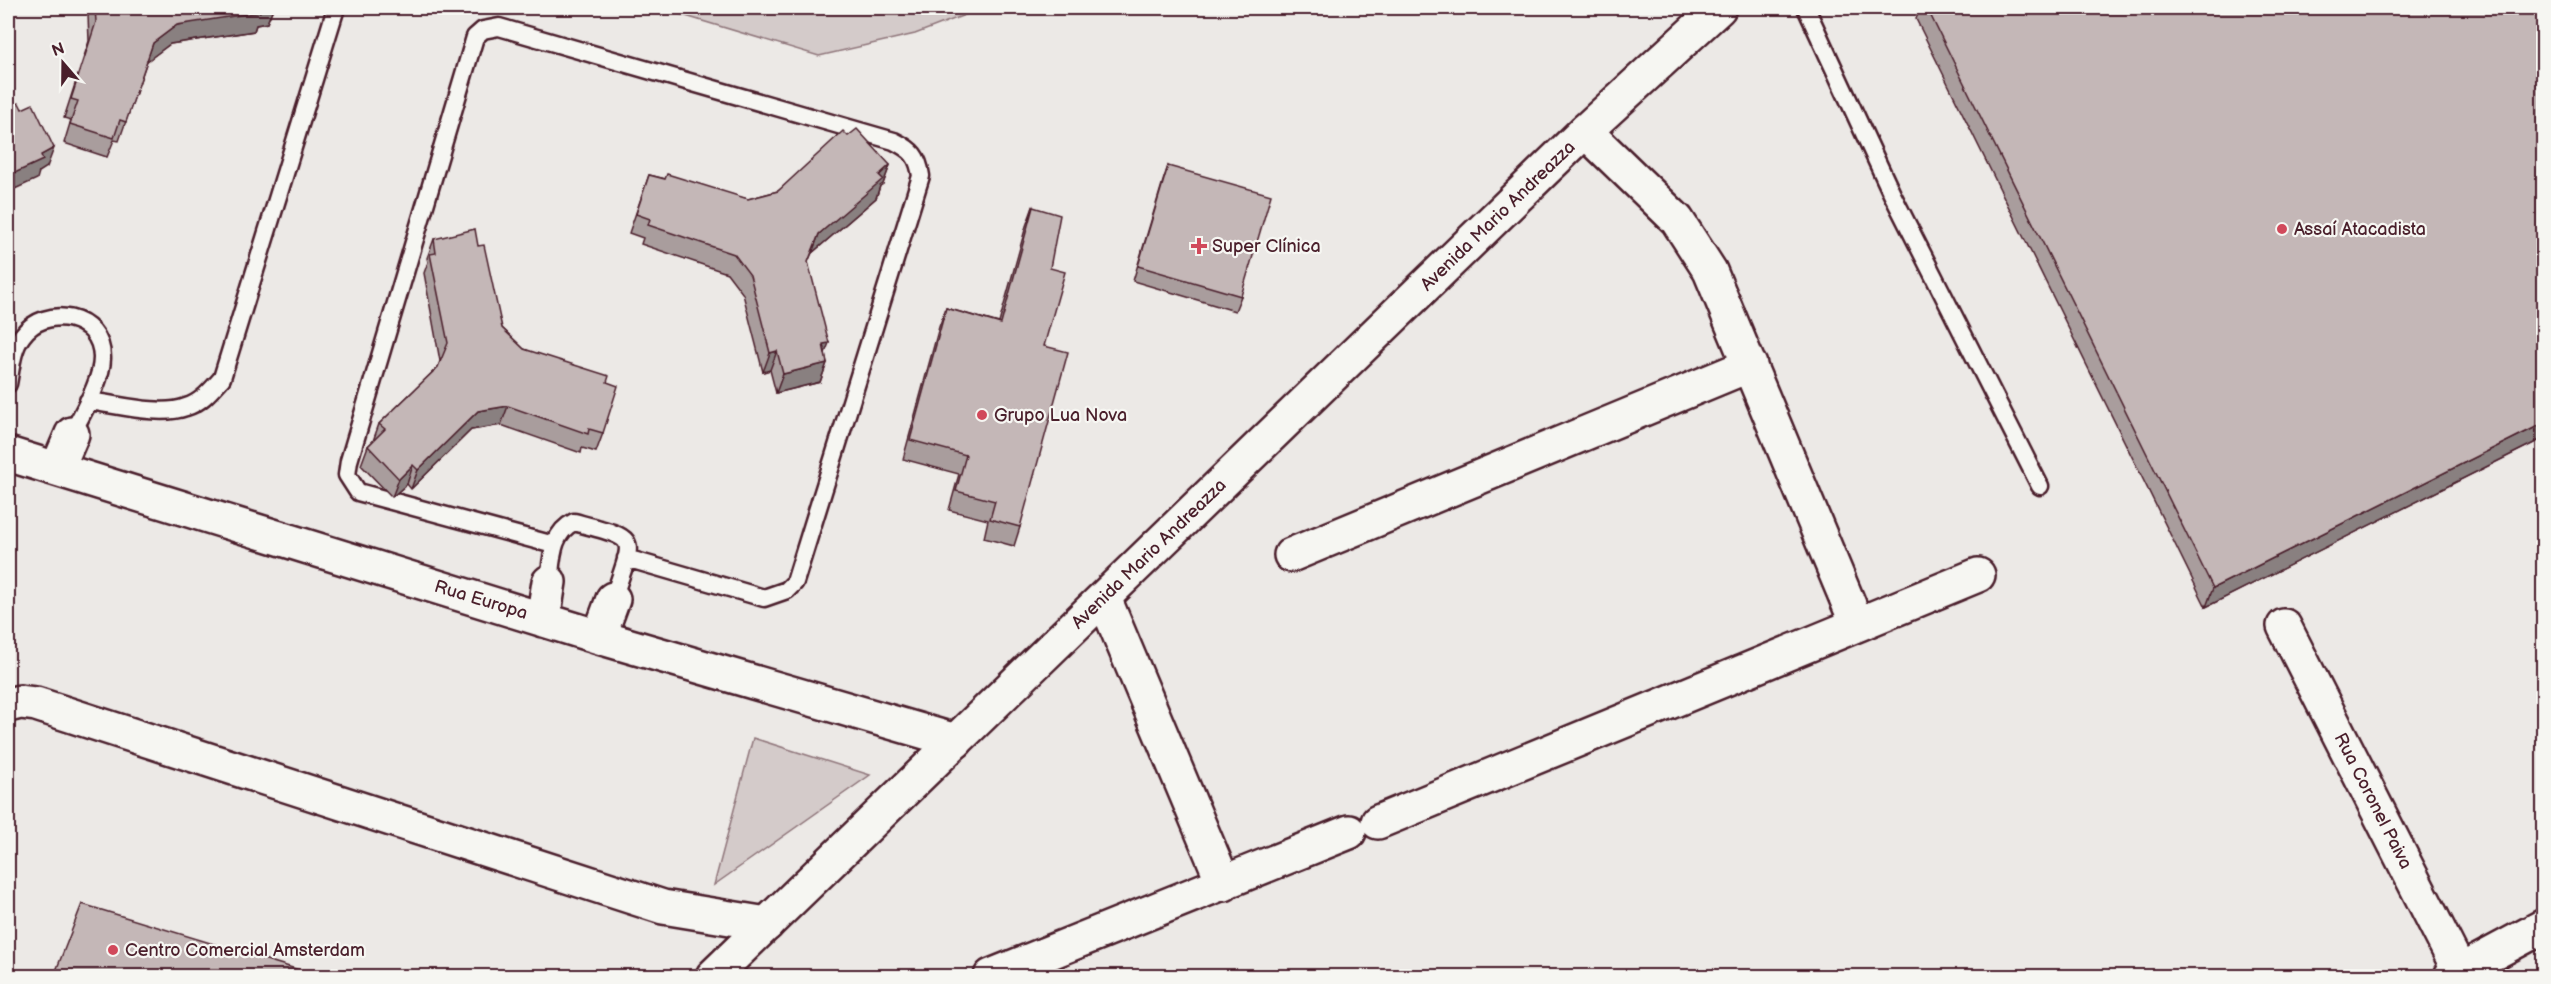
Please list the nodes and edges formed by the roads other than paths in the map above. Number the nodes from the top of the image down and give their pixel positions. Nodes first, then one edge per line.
1 (336, 8) edge
2 (1693, 8) edge
3 (1719, 8) edge
4 (1806, 8) edge
5 (1585, 131) junction
6 (1750, 365) junction
7 (8, 384) edge
8 (88, 400) junction
9 (72, 434) joint
10 (8, 454) edge
11 (57, 469) junction
12 (2040, 486) dead end
13 (554, 545) junction
14 (1291, 555) dead end
15 (626, 558) junction
16 (1978, 575) dead end
17 (549, 582) joint
18 (1104, 598) junction
19 (613, 599) joint
20 (543, 620) junction
21 (1857, 624) junction
22 (2284, 626) dead end
23 (599, 637) junction
24 (8, 705) edge
25 (956, 741) junction
26 (1224, 884) junction
27 (767, 924) junction
28 (2544, 926) edge
29 (2458, 975) edge
30 (713, 976) edge
31 (991, 976) edge

1 - 8 lane
2 - 5 street, Avenida Mario Andreazza
3 - 5 street, Avenida Mario Andreazza
4 - 12 lane
5 - 6 street
5 - 18 street, Avenida Mario Andreazza
6 - 14 street
6 - 21 street
7 - 8 lane
8 - 9 lane
9 - 11 street
10 - 11 street, Rua Europa
11 - 20 street, Rua Europa
13 - 15 lane
13 - 15 lane
13 - 17 lane
15 - 19 lane
16 - 21 street
17 - 20 street
18 - 25 street, Avenida Mario Andreazza
18 - 26 street
19 - 23 street
20 - 23 street, Rua Europa
21 - 26 street
22 - 29 street, Rua Coronel Paiva
23 - 25 street, Rua Europa
24 - 27 street
25 - 27 street, Avenida Mario Andreazza
26 - 31 street
27 - 30 street, Avenida Mario Andreazza
28 - 29 street

